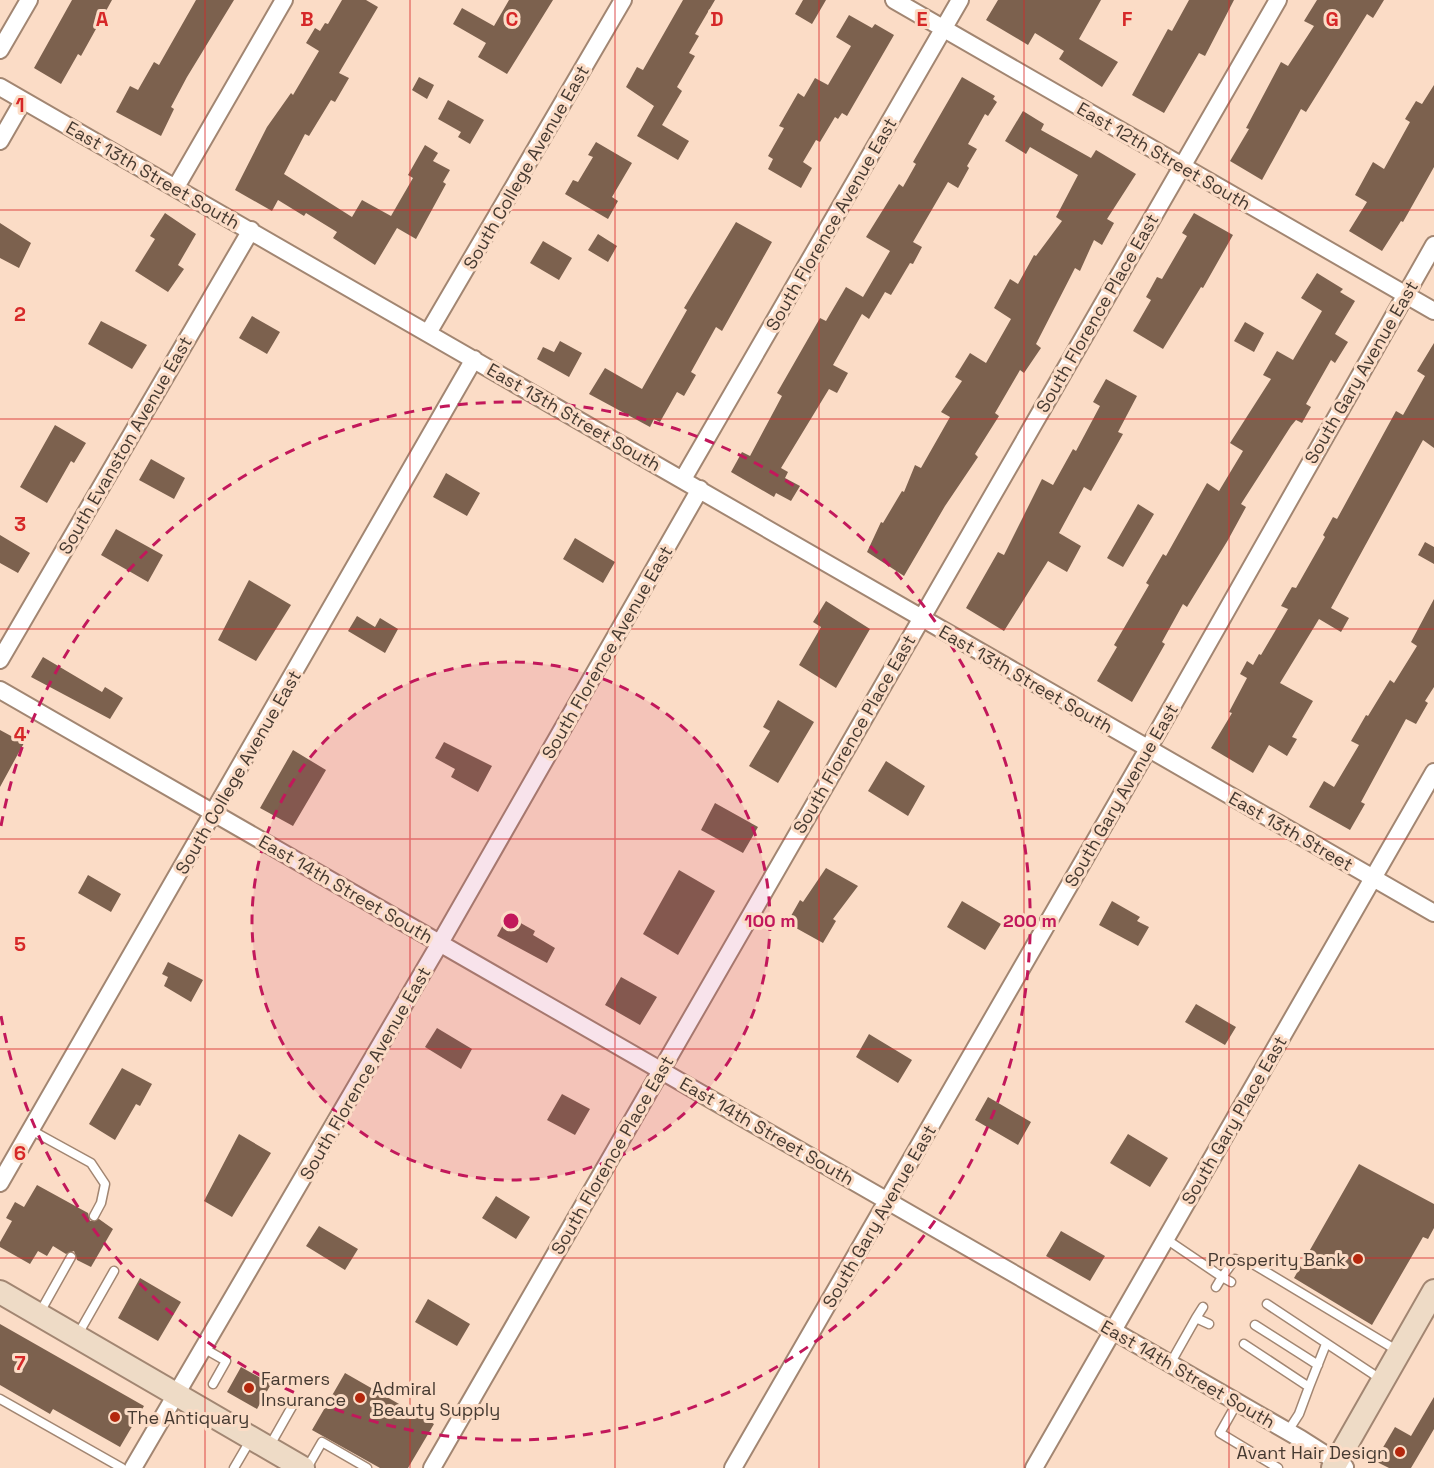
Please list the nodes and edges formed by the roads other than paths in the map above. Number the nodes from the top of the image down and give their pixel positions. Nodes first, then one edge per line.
1 (29, 0) edge
2 (284, 0) edge
3 (623, 0) edge
4 (894, 0) edge
5 (960, 0) edge
6 (1278, 0) edge
7 (943, 28) junction
8 (0, 50) edge
9 (0, 87) edge
10 (23, 101) junction
11 (0, 141) edge
12 (1182, 166) junction
13 (176, 187) junction
14 (251, 231) junction
15 (1434, 245) edge
16 (1405, 295) junction
17 (1434, 311) edge
18 (428, 333) junction
19 (474, 359) junction
20 (683, 480) junction
21 (700, 489) junction
22 (921, 619) junction
23 (0, 660) edge
24 (0, 690) edge
25 (1148, 749) junction
26 (1434, 772) edge
27 (215, 813) junction
28 (1373, 878) junction
29 (1434, 913) edge
30 (440, 943) junction
31 (660, 1070) junction
32 (30, 1130) junction
33 (0, 1183) edge
34 (888, 1201) junction
35 (94, 1216) dead end
36 (1166, 1239) junction
37 (71, 1257) dead end
38 (114, 1271) dead end
39 (1227, 1280) junction
40 (1216, 1287) dead end
41 (1434, 1291) edge
42 (0, 1292) edge
43 (1267, 1304) dead end
44 (1203, 1307) dead end
45 (38, 1315) junction
46 (1196, 1318) junction
47 (1209, 1324) dead end
48 (1255, 1325) dead end
49 (1113, 1331) junction
50 (77, 1337) junction
51 (1244, 1344) dead end
52 (1326, 1344) junction
53 (205, 1349) junction
54 (1400, 1351) junction
55 (1170, 1364) junction
56 (1318, 1365) junction
57 (1383, 1381) junction
58 (213, 1384) dead end
59 (1309, 1387) junction
60 (177, 1394) junction
61 (0, 1399) edge
62 (1237, 1402) junction
63 (294, 1403) dead end
64 (1288, 1431) junction
65 (260, 1443) junction
66 (1338, 1466) edge
67 (122, 1468) edge
68 (133, 1468) edge
69 (234, 1468) edge
70 (305, 1468) edge
71 (368, 1468) edge
72 (432, 1468) edge
73 (733, 1468) edge
74 (1034, 1468) edge
75 (1278, 1468) edge

1 - 8 street
2 - 13 street
3 - 18 street, South College Avenue East
4 - 7 street, East 12th Street South
5 - 7 street, South Florence Avenue East
6 - 12 street, South Florence Place East
7 - 12 street, East 12th Street South
7 - 20 street, South Florence Avenue East
9 - 10 street, East 13th Street South
10 - 11 street
10 - 13 street, East 13th Street South
12 - 16 street, East 12th Street South
12 - 22 street, South Florence Place East
13 - 14 street, East 13th Street South
14 - 18 street, East 13th Street South
14 - 23 street, South Evanston Avenue East
15 - 16 street, South Gary Avenue East
16 - 17 street, East 12th Street South
16 - 25 street, South Gary Avenue East
18 - 19 street, East 13th Street South
19 - 20 street, East 13th Street South
19 - 27 street, South College Avenue East
20 - 21 street, East 13th Street South
21 - 22 street, East 13th Street South
21 - 30 street, South Florence Avenue East
22 - 25 street, East 13th Street South
22 - 31 street, South Florence Place East
24 - 27 street, East 14th Street South
25 - 28 street, East 13th Street
25 - 34 street, South Gary Avenue East
26 - 28 street, South Gary Place East
27 - 30 street, East 14th Street South
27 - 32 street, South College Avenue East
28 - 29 street, East 13th Street
28 - 36 street, South Gary Place East
30 - 31 street, East 14th Street South
30 - 53 street, South Florence Avenue East
31 - 34 street, East 14th Street South
31 - 72 street, South Florence Place East
32 - 33 street, South College Avenue East
32 - 35 lane
34 - 49 street, East 14th Street South
34 - 73 street, South Gary Avenue East
36 - 39 lane
36 - 49 street, South Gary Place East
37 - 45 lane
38 - 50 lane
39 - 40 lane
39 - 54 lane
41 - 54 main road
42 - 45 main road
43 - 52 lane
44 - 46 lane
45 - 50 main road
46 - 47 lane
46 - 55 lane
48 - 56 lane
49 - 55 street, East 14th Street South
49 - 74 street, South Gary Place East
50 - 60 main road
51 - 59 lane
52 - 56 lane
52 - 57 lane
53 - 58 lane
53 - 60 street, South Florence Avenue East
54 - 57 main road
55 - 62 street, East 14th Street South
56 - 59 lane
57 - 66 main road
59 - 64 lane
60 - 65 main road
60 - 68 street, South Florence Avenue East
61 - 67 lane
62 - 64 street, East 14th Street South
62 - 75 lane
63 - 65 lane
64 - 66 street, East 14th Street South
65 - 69 lane
65 - 70 main road
70 - 71 lane

